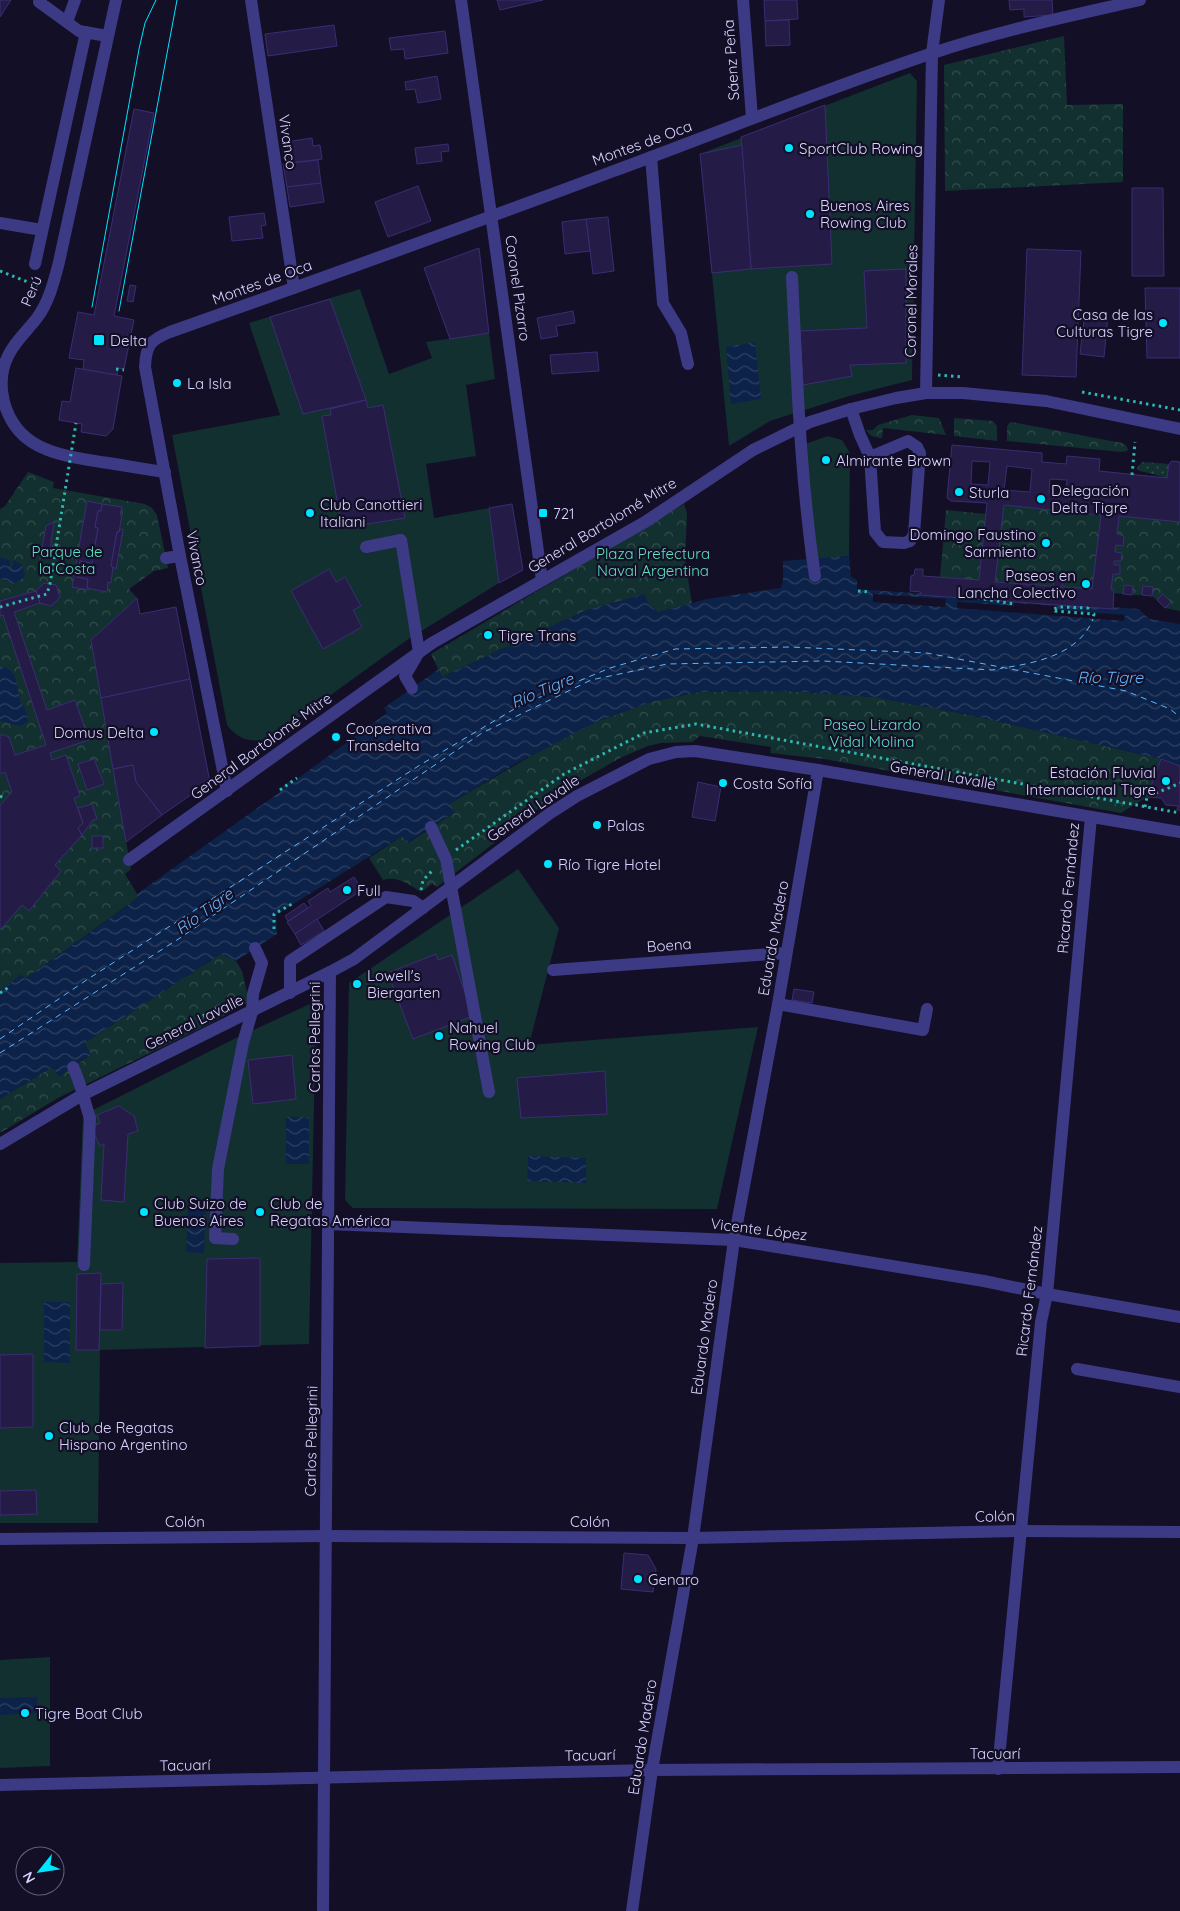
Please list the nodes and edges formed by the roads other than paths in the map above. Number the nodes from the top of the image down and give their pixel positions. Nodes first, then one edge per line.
1 (40, 0) edge
2 (75, 0) edge
3 (116, 0) edge
4 (251, 0) edge
5 (461, 0) edge
6 (743, 0) edge
7 (939, 0) edge
8 (1140, 0) edge
9 (67, 22) junction
10 (86, 32) junction
11 (107, 36) junction
12 (932, 53) junction
13 (752, 118) junction
14 (651, 157) junction
15 (492, 216) junction
16 (0, 223) edge
17 (42, 230) junction
18 (35, 264) dead end
19 (792, 277) dead end
20 (294, 288) junction
21 (161, 336) joint
22 (4, 353) edge
23 (688, 364) dead end
24 (926, 393) junction
25 (852, 409) junction
26 (799, 426) junction
27 (1180, 429) edge
28 (870, 457) junction
29 (165, 472) junction
30 (366, 547) dead end
31 (180, 556) junction
32 (166, 558) dead end
33 (815, 576) dead end
34 (542, 580) junction
35 (419, 652) junction
36 (412, 688) dead end
37 (818, 770) junction
38 (227, 791) junction
39 (1091, 817) junction
40 (431, 827) dead end
41 (1180, 832) edge
42 (130, 860) dead end
43 (451, 887) junction
44 (418, 905) junction
45 (255, 948) dead end
46 (786, 953) junction
47 (553, 970) dead end
48 (330, 972) junction
49 (290, 993) junction
50 (778, 1004) junction
51 (927, 1009) dead end
52 (252, 1012) junction
53 (73, 1067) dead end
54 (489, 1092) dead end
55 (82, 1095) junction
56 (0, 1144) edge
57 (328, 1224) junction
58 (233, 1239) dead end
59 (734, 1240) junction
60 (84, 1265) dead end
61 (1047, 1294) junction
62 (1180, 1317) edge
63 (1077, 1369) dead end
64 (1180, 1387) edge
65 (1020, 1531) junction
66 (1180, 1532) edge
67 (326, 1536) junction
68 (0, 1538) edge
69 (693, 1538) junction
70 (1180, 1767) edge
71 (998, 1769) junction
72 (652, 1770) junction
73 (324, 1778) junction
74 (0, 1785) edge
75 (323, 1911) edge
76 (632, 1911) edge

1 - 9 street
2 - 9 street
3 - 11 street, Perú
4 - 20 street, Vivanco
5 - 15 street, Coronel Pizarro
6 - 13 street, Sáenz Peña
7 - 12 street, Coronel Morales
8 - 12 street, Montes de Oca
9 - 10 street
10 - 11 street
10 - 17 street
11 - 22 street, Perú
12 - 13 street, Montes de Oca
12 - 24 street, Coronel Morales
13 - 14 street, Montes de Oca
14 - 15 street, Montes de Oca
14 - 23 street
15 - 20 street, Montes de Oca
15 - 34 street, Coronel Pizarro
16 - 17 street
17 - 18 street
19 - 26 street
20 - 21 street, Montes de Oca
21 - 29 street, Vivanco
22 - 29 street, Perú
24 - 25 street, General Bartolomé Mitre
24 - 27 street, General Bartolomé Mitre
25 - 26 street, General Bartolomé Mitre
25 - 28 street
26 - 33 street
26 - 34 street, General Bartolomé Mitre
28 - 28 street
29 - 31 street, Vivanco
30 - 35 street
31 - 32 street
31 - 38 street, Vivanco
34 - 35 street, General Bartolomé Mitre
35 - 36 street
35 - 38 street, General Bartolomé Mitre
37 - 39 street, General Lavalle
37 - 43 street, General Lavalle
37 - 46 street, Eduardo Madero
38 - 42 street, General Bartolomé Mitre
39 - 41 street, General Lavalle
39 - 61 street, Ricardo Fernández
40 - 43 street
43 - 44 street, General Lavalle
43 - 54 street
44 - 48 street, General Lavalle
44 - 49 street
45 - 52 street
46 - 47 street, Boena
46 - 50 street, Eduardo Madero
48 - 49 street, General Lavalle
48 - 57 street, Carlos Pellegrini
49 - 52 street, General Lavalle
50 - 51 street
50 - 59 street, Eduardo Madero
52 - 55 street, General Lavalle
52 - 58 street
53 - 55 street
55 - 56 street, General Lavalle
55 - 60 street
57 - 59 street, Vicente López
57 - 67 street, Carlos Pellegrini
59 - 61 street, Vicente López
59 - 69 street, Eduardo Madero
61 - 62 street, Vicente López
61 - 65 street, Ricardo Fernández
63 - 64 street
65 - 66 street, Colón
65 - 69 street, Colón
65 - 71 street, Ricardo Fernández
67 - 68 street, Colón
67 - 69 street, Colón
67 - 73 street, Carlos Pellegrini
69 - 72 street, Eduardo Madero
70 - 71 street, Tacuarí
71 - 72 street, Tacuarí
72 - 73 street, Tacuarí
72 - 76 street, Eduardo Madero
73 - 74 street, Tacuarí
73 - 75 street, Carlos Pellegrini

